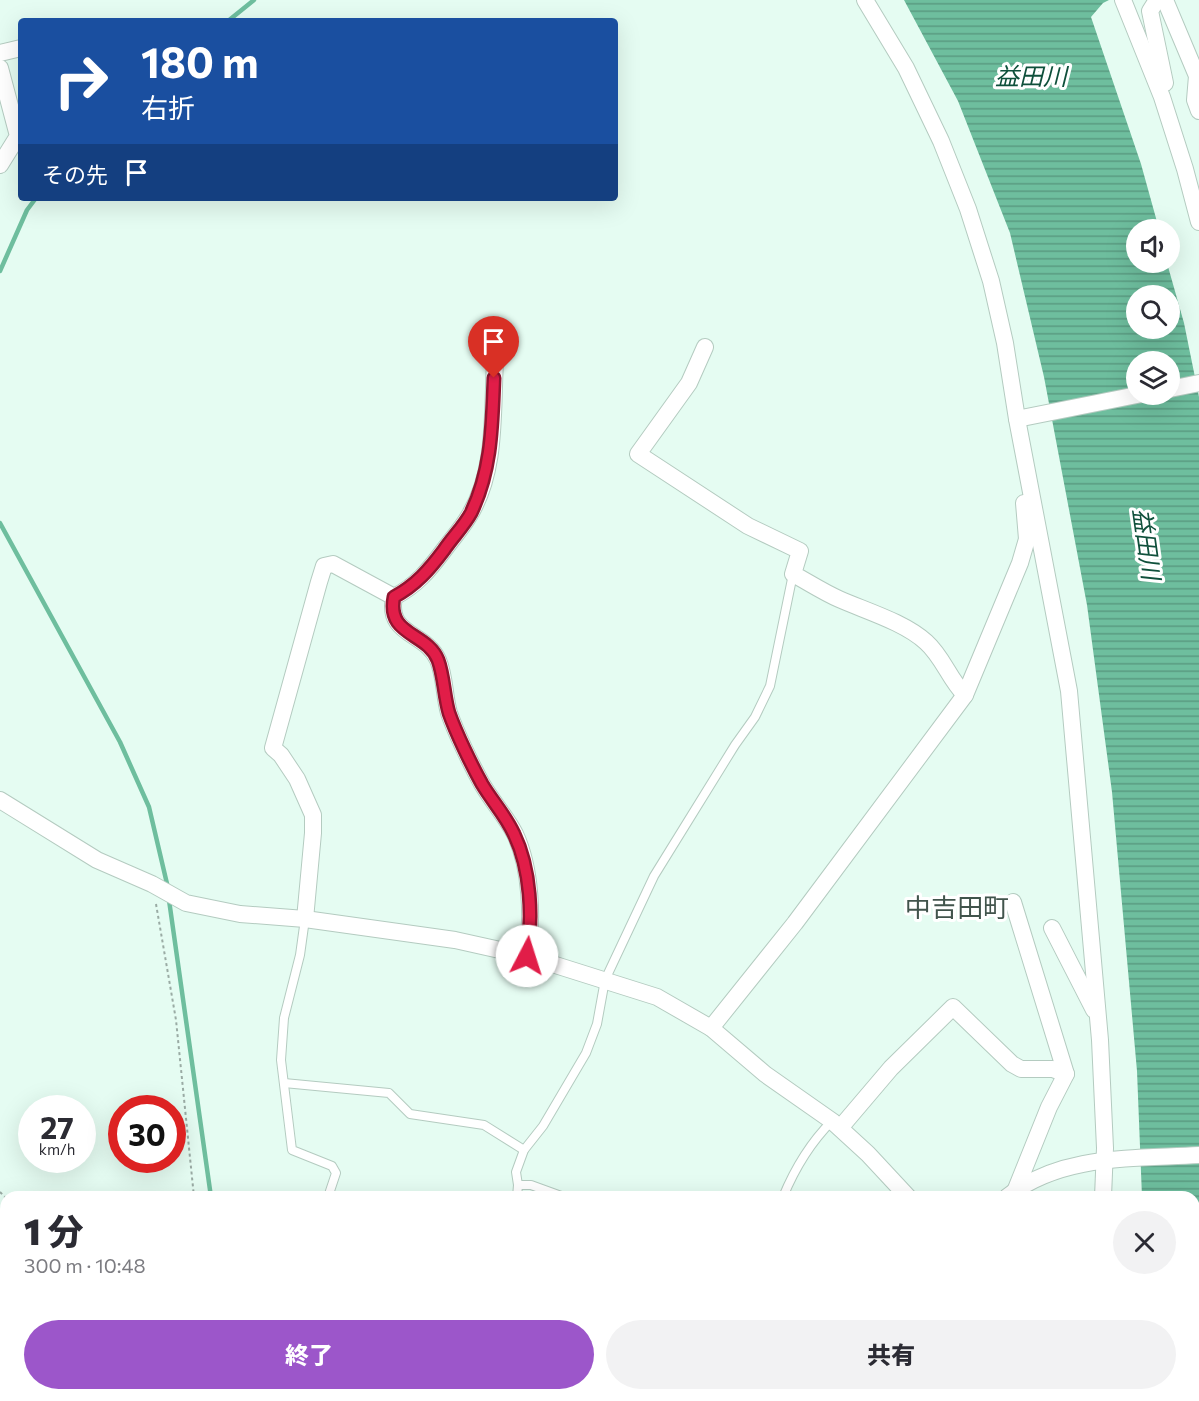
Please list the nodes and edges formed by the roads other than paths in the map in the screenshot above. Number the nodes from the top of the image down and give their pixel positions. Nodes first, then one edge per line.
1 (865, 0) edge
2 (1123, 0) edge
3 (1157, 0) edge
4 (1165, 0) edge
5 (18, 49) edge
6 (0, 53) edge
7 (0, 68) edge
8 (1162, 97) junction
9 (1199, 111) edge
10 (0, 165) edge
11 (1199, 222) edge
12 (705, 347) dead end
13 (495, 362) dead end
14 (1199, 383) edge
15 (1180, 387) edge
16 (1126, 397) edge
17 (1023, 418) junction
18 (1025, 456) junction
19 (793, 574) junction
20 (394, 597) junction
21 (965, 695) junction
22 (0, 800) edge
23 (1013, 902) dead end
24 (305, 919) junction
25 (1052, 928) dead end
26 (527, 956) junction
27 (605, 980) junction
28 (1098, 1016) junction
29 (711, 1028) junction
30 (1066, 1074) junction
31 (284, 1083) junction
32 (836, 1124) junction
33 (524, 1150) junction
34 (1199, 1155) edge
35 (1109, 1161) junction
36 (518, 1185) junction
37 (330, 1191) edge
38 (517, 1191) edge
39 (548, 1191) edge
40 (786, 1191) edge
41 (902, 1191) edge
42 (1012, 1191) edge
43 (1015, 1191) edge
44 (1104, 1191) edge

1 - 17 street
2 - 8 street
3 - 8 street
4 - 9 street
5 - 6 street
7 - 10 street
8 - 11 street
12 - 19 street
13 - 20 street
14 - 15 street
16 - 17 street
17 - 18 street
18 - 21 street
18 - 28 street
19 - 21 street
19 - 27 lane
20 - 24 street
20 - 26 street
21 - 29 street
22 - 24 street
23 - 30 street
24 - 26 street
24 - 31 lane
25 - 28 street
26 - 27 street
27 - 29 street
27 - 33 lane
28 - 35 street
29 - 32 street
30 - 32 street
30 - 42 street
31 - 33 lane
31 - 37 lane
32 - 40 lane
32 - 41 street
33 - 36 lane
34 - 35 street
35 - 43 street
35 - 44 street
36 - 38 lane
36 - 39 lane

